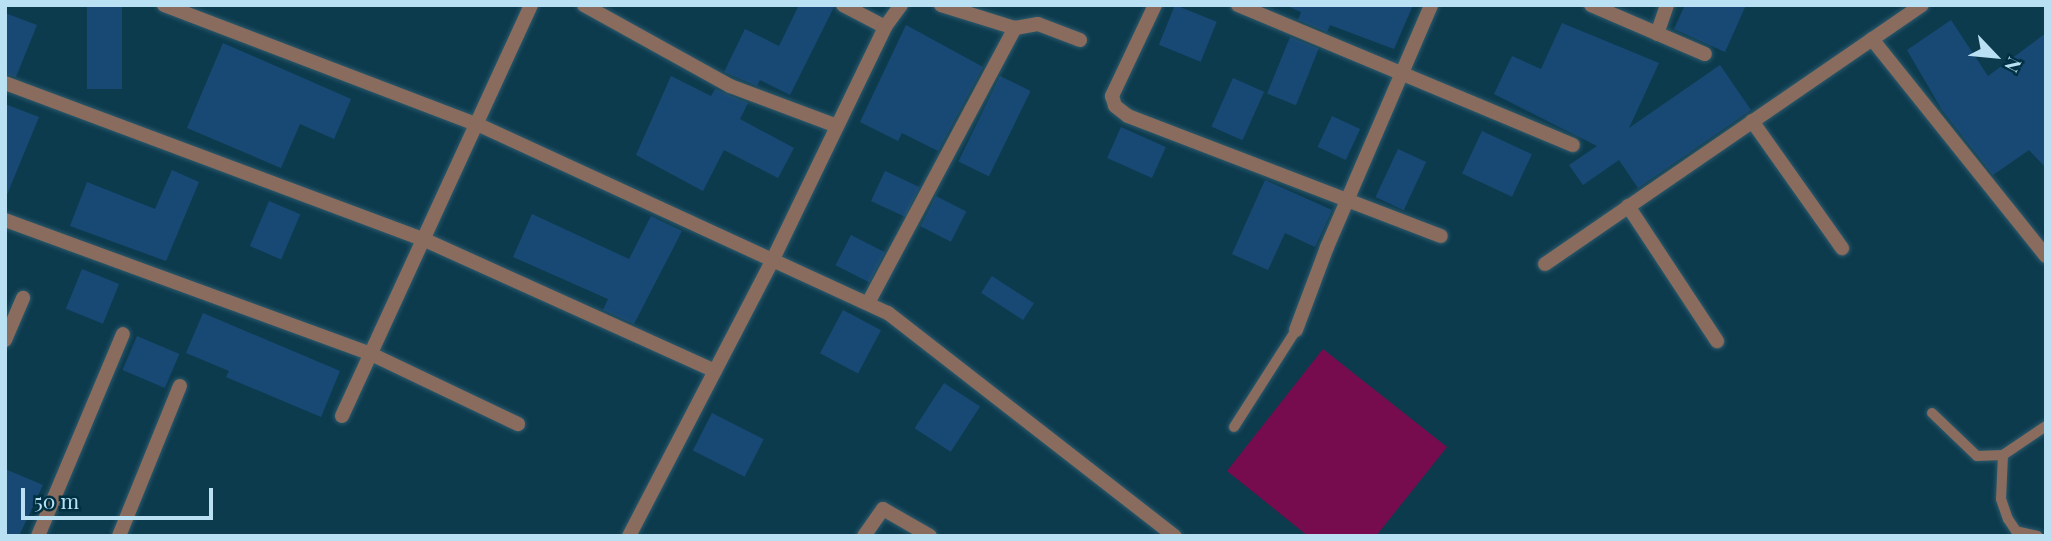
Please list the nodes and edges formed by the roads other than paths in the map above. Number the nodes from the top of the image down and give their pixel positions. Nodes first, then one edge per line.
1 (164, 5) edge
2 (584, 5) edge
3 (843, 5) edge
4 (901, 5) edge
5 (941, 5) edge
6 (1000, 5) edge
7 (1155, 5) edge
8 (1238, 5) edge
9 (1430, 5) edge
10 (1591, 5) edge
11 (1667, 5) edge
12 (1922, 5) edge
13 (530, 6) edge
14 (995, 19) junction
15 (885, 27) junction
16 (1015, 27) junction
17 (1657, 34) junction
18 (1872, 39) junction
19 (1080, 40) dead end
20 (1705, 54) dead end
21 (1401, 74) junction
22 (5, 83) edge
23 (1752, 121) junction
24 (479, 125) junction
25 (837, 126) junction
26 (1573, 145) dead end
27 (1348, 198) junction
28 (1628, 206) junction
29 (5, 220) edge
30 (1441, 236) dead end
31 (425, 240) junction
32 (1842, 248) dead end
33 (2046, 256) edge
34 (774, 257) junction
35 (1545, 264) dead end
36 (23, 298) dead end
37 (868, 303) junction
38 (1296, 330) joint
39 (123, 334) dead end
40 (5, 340) edge
41 (1717, 341) dead end
42 (372, 354) junction
43 (715, 371) junction
44 (180, 386) dead end
45 (1932, 413) dead end
46 (342, 416) dead end
47 (518, 424) dead end
48 (2046, 426) edge
49 (1234, 427) dead end
50 (2003, 455) junction
51 (38, 536) edge
52 (119, 536) edge
53 (629, 536) edge
54 (864, 536) edge
55 (930, 536) edge
56 (1174, 536) edge
57 (2037, 536) edge

1 - 24 street
2 - 25 street
3 - 15 street
4 - 15 street
5 - 14 street
6 - 14 street
7 - 27 street
8 - 21 street
9 - 21 street
10 - 17 street
11 - 17 street
12 - 18 street
13 - 24 street
14 - 16 street
15 - 25 street
16 - 19 street
16 - 37 street
17 - 20 street
18 - 23 street
18 - 33 street
21 - 26 street
21 - 27 street
22 - 31 street
23 - 28 street
23 - 32 street
24 - 31 street
24 - 34 street
25 - 34 street
27 - 30 street
27 - 38 street
28 - 35 street
28 - 41 street
29 - 42 street
31 - 42 street
31 - 43 street
34 - 37 street
34 - 43 street
36 - 40 street
37 - 56 street
38 - 49 lane
39 - 51 street
42 - 46 street
42 - 47 street
43 - 53 street
44 - 52 street
45 - 50 lane
48 - 50 lane
50 - 57 lane
54 - 55 street

